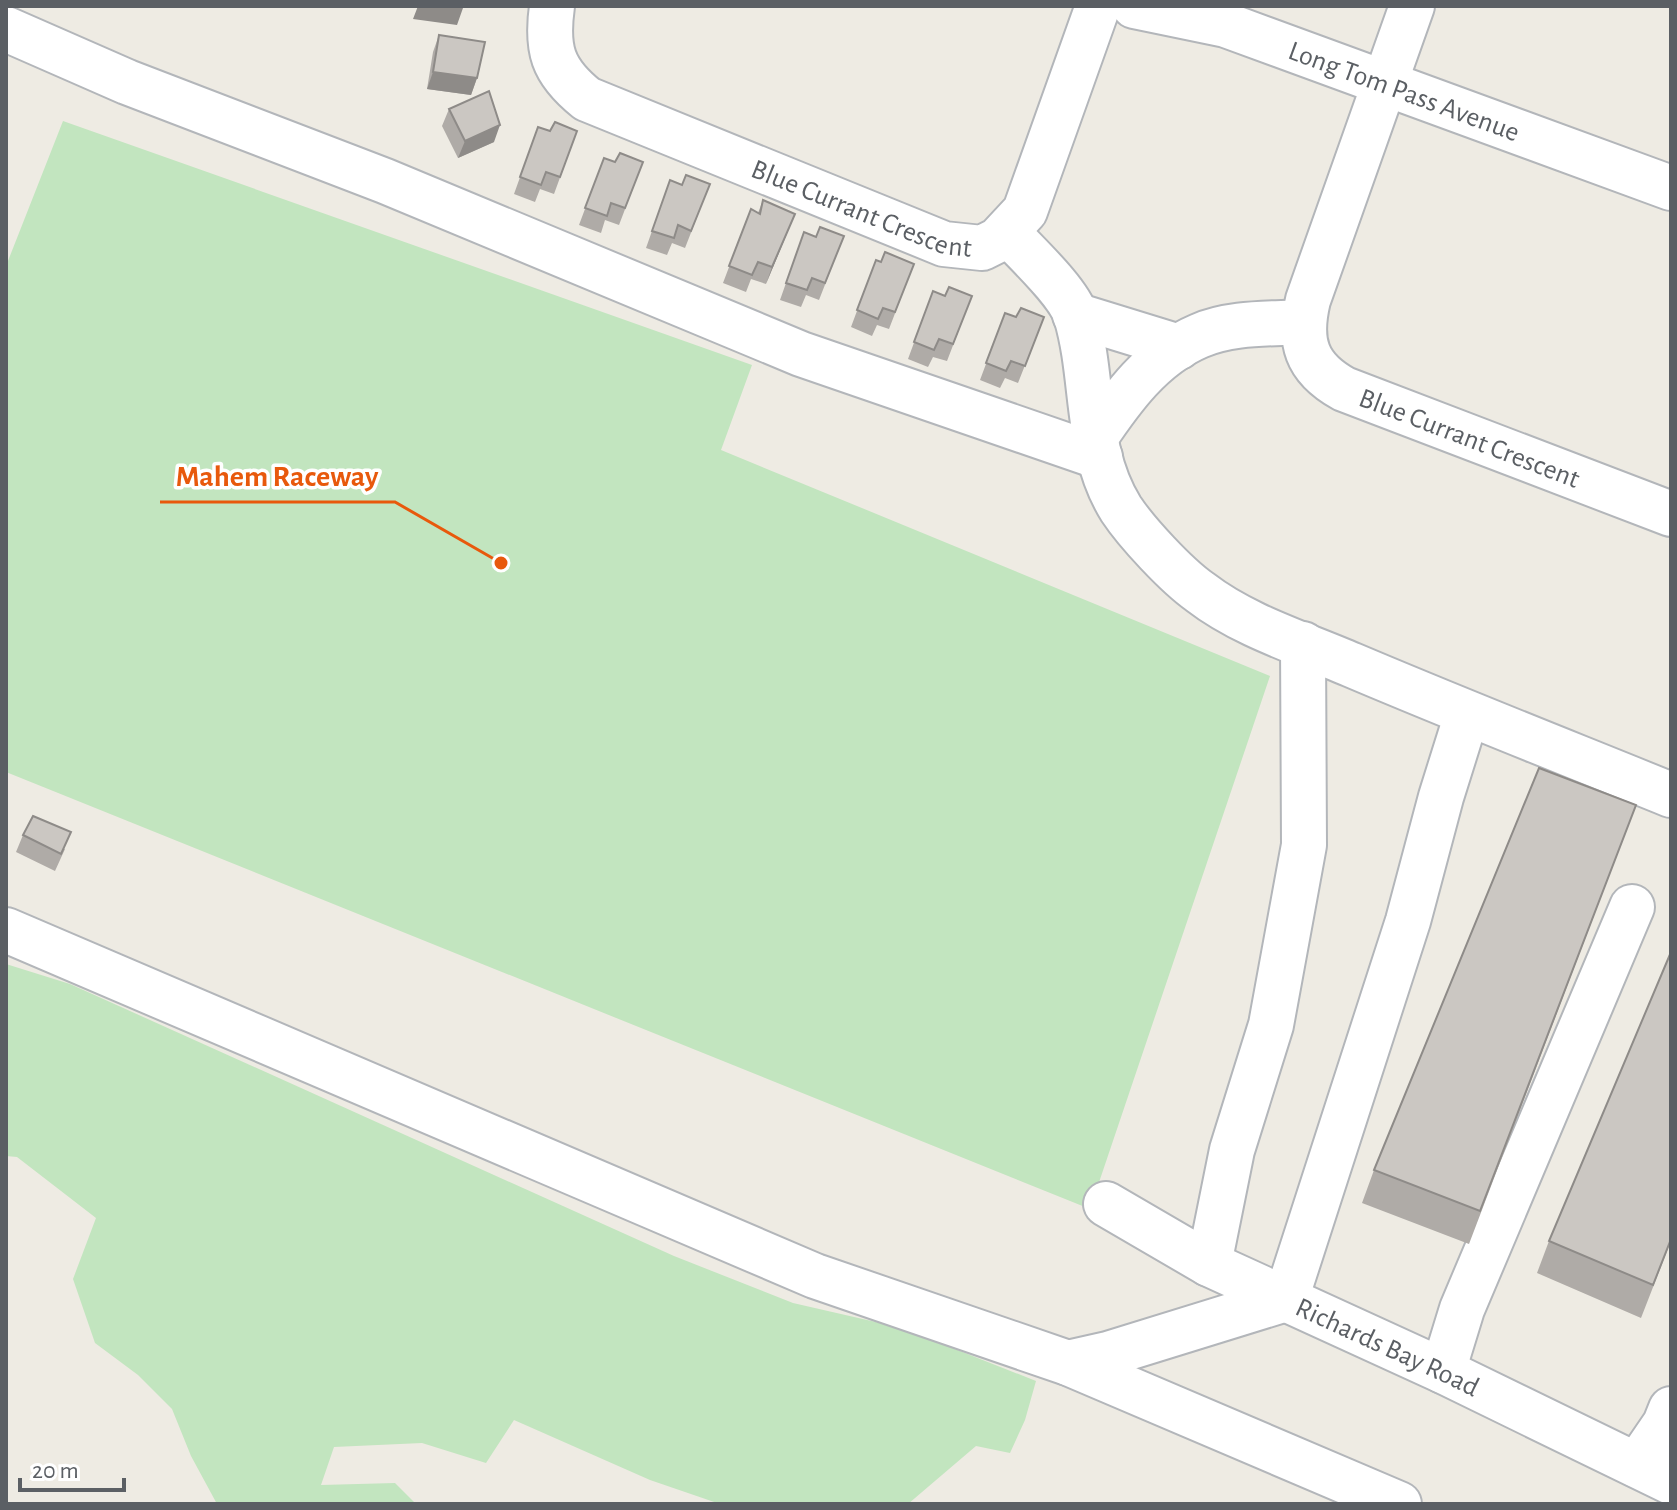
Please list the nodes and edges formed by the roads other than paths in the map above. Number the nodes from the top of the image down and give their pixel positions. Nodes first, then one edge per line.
1 (552, 6) edge
2 (1098, 6) edge
3 (1134, 6) edge
4 (1412, 6) edge
5 (6, 29) edge
6 (1386, 82) junction
7 (1668, 177) edge
8 (1007, 232) junction
9 (1075, 315) junction
10 (1303, 322) junction
11 (1179, 347) junction
12 (1097, 448) junction
13 (1671, 514) edge
14 (1303, 644) junction
15 (1467, 714) junction
16 (1671, 795) edge
17 (1632, 907) dead end
18 (6, 930) edge
19 (1106, 1204) dead end
20 (1209, 1264) junction
21 (1286, 1299) junction
22 (1068, 1363) junction
23 (1443, 1371) junction
24 (1671, 1409) edge
25 (1654, 1474) edge
26 (1399, 1504) edge

1 - 8 street, Blue Currant Crescent
2 - 8 street, Blue Currant Crescent
3 - 6 street, Long Tom Pass Avenue
4 - 6 street, Blue Currant Crescent
5 - 12 street
6 - 7 street, Long Tom Pass Avenue
6 - 10 street, Blue Currant Crescent
8 - 9 street
9 - 11 street
9 - 12 street
10 - 11 street
10 - 13 street, Blue Currant Crescent
11 - 12 street
12 - 14 street
14 - 15 street
14 - 20 street
15 - 16 street
15 - 21 street
17 - 23 street
18 - 22 street
19 - 20 street, Richards Bay Road
20 - 21 street, Richards Bay Road
21 - 22 street
21 - 23 street, Richards Bay Road
22 - 26 street
23 - 25 street, Richards Bay Road
24 - 25 street

